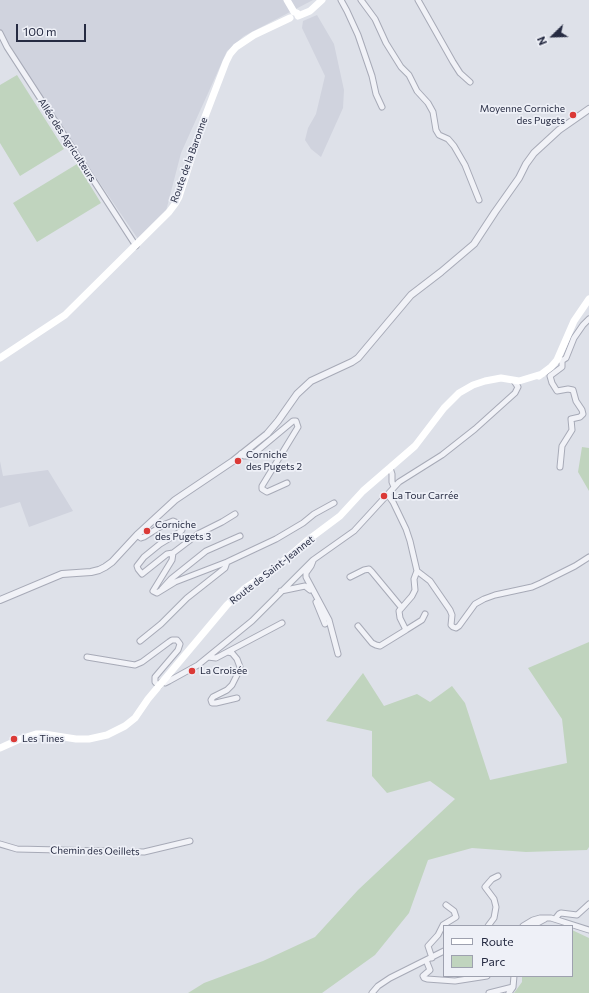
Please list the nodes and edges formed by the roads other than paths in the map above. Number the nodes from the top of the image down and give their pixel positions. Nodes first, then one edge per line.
1 (286, 0) edge
2 (322, 0) edge
3 (341, 0) edge
4 (361, 0) edge
5 (418, 0) edge
6 (293, 15) junction
7 (0, 33) edge
8 (470, 82) dead end
9 (382, 107) dead end
10 (589, 109) edge
11 (479, 200) dead end
12 (136, 246) junction
13 (589, 299) edge
14 (589, 321) edge
15 (0, 358) edge
16 (560, 360) junction
17 (516, 383) junction
18 (242, 454) junction
19 (560, 467) dead end
20 (390, 468) junction
21 (287, 483) dead end
22 (394, 487) junction
23 (388, 496) junction
24 (334, 502) dead end
25 (235, 514) dead end
26 (137, 535) junction
27 (240, 536) dead end
28 (173, 553) junction
29 (589, 557) edge
30 (313, 560) junction
31 (227, 562) junction
32 (416, 571) junction
33 (350, 577) dead end
34 (160, 591) junction
35 (281, 591) junction
36 (0, 600) edge
37 (401, 607) junction
38 (425, 614) dead end
39 (282, 623) dead end
40 (325, 624) dead end
41 (358, 626) dead end
42 (406, 630) junction
43 (140, 642) dead end
44 (228, 652) junction
45 (338, 654) dead end
46 (86, 657) dead end
47 (208, 657) junction
48 (161, 684) junction
49 (236, 698) dead end
50 (0, 748) edge
51 (190, 841) dead end
52 (0, 844) edge
53 (498, 876) dead end
54 (589, 904) edge
55 (446, 905) dead end
56 (545, 918) junction
57 (555, 919) junction
58 (489, 925) edge
59 (525, 925) edge
60 (534, 925) edge
61 (589, 930) edge
62 (443, 952) edge
63 (432, 958) junction
64 (426, 960) junction
65 (482, 977) edge
66 (514, 977) edge
67 (513, 987) junction
68 (372, 993) edge
69 (490, 993) edge
70 (509, 993) edge

1 - 6 main road
2 - 6 main road, Route de la Baronne
3 - 9 street
4 - 11 street
5 - 8 street
6 - 12 main road, Route de la Baronne
7 - 12 street, Allée des Agriculteurs
10 - 18 street
12 - 15 main road, Route de la Baronne
13 - 16 main road
14 - 16 street
16 - 17 main road
16 - 19 street
17 - 20 main road, Route de Saint-Jeannet
17 - 22 street
18 - 21 street
18 - 26 street
20 - 22 street
20 - 48 main road, Route de Saint-Jeannet
22 - 23 street
23 - 30 street
23 - 32 street
24 - 31 street
25 - 28 street
26 - 28 street
26 - 36 street
27 - 34 street
28 - 34 street
29 - 32 street
30 - 35 street
30 - 45 street
31 - 34 street
31 - 43 street
32 - 37 street
33 - 37 street
35 - 40 street
35 - 47 street
37 - 42 street
38 - 42 street
39 - 44 street
41 - 42 street
44 - 47 street
44 - 49 street
46 - 48 street
47 - 48 street
48 - 50 main road, Route de Saint-Jeannet
51 - 52 street, Chemin des Oeillets
53 - 58 street
54 - 57 street
55 - 63 street
56 - 57 street
56 - 59 street
56 - 60 street
57 - 61 street
62 - 63 street
63 - 64 street
64 - 65 street
64 - 68 street
66 - 67 street
67 - 69 street
67 - 70 street

